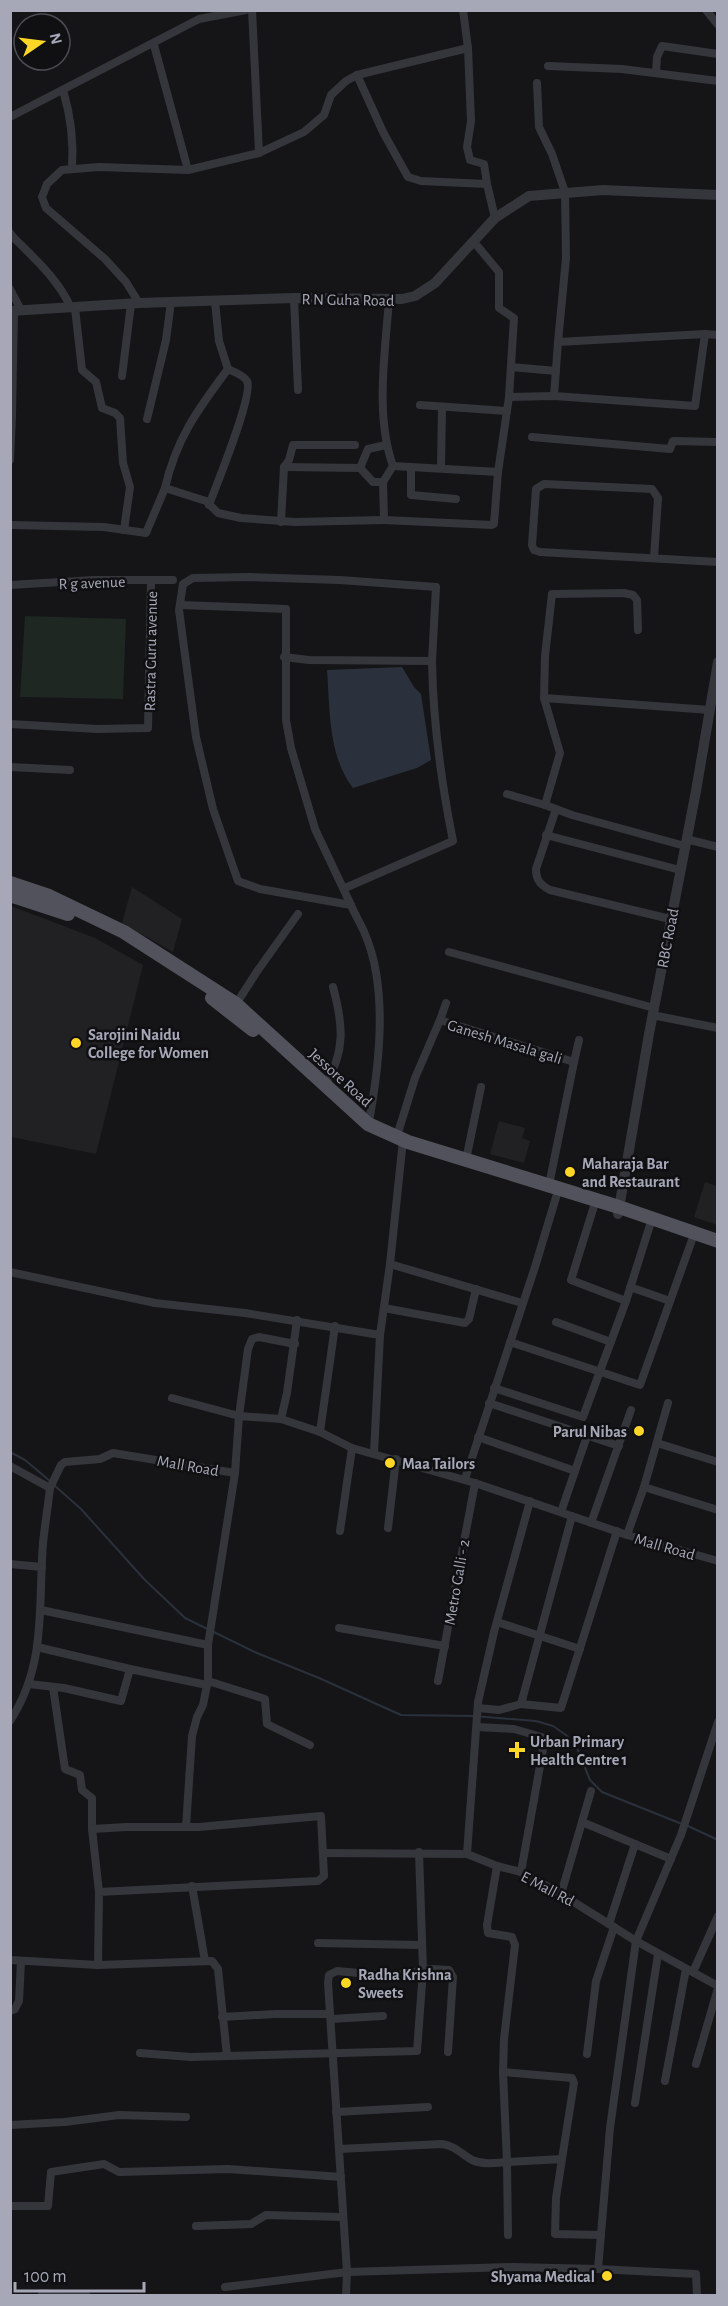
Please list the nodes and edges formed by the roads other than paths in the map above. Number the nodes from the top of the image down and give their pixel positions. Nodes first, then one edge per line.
1 (246, 10) edge
2 (252, 10) edge
3 (463, 10) edge
4 (706, 10) edge
5 (717, 25) edge
6 (154, 45) junction
7 (468, 48) junction
8 (717, 54) edge
9 (548, 66) dead end
10 (656, 73) junction
11 (357, 75) junction
12 (717, 81) edge
13 (537, 83) dead end
14 (63, 90) junction
15 (10, 117) edge
16 (258, 153) junction
17 (72, 168) junction
18 (188, 170) junction
19 (487, 184) junction
20 (565, 192) junction
21 (717, 195) edge
22 (495, 218) junction
23 (10, 232) edge
24 (474, 242) junction
25 (10, 289) edge
26 (294, 298) junction
27 (389, 300) junction
28 (171, 302) junction
29 (215, 302) junction
30 (135, 303) junction
31 (73, 308) junction
32 (15, 311) edge
33 (705, 334) junction
34 (717, 335) edge
35 (558, 342) junction
36 (510, 367) junction
37 (228, 369) junction
38 (556, 370) junction
39 (122, 376) dead end
40 (298, 390) dead end
41 (509, 396) junction
42 (554, 396) junction
43 (420, 405) dead end
44 (442, 407) junction
45 (507, 411) junction
46 (11, 416) edge
47 (147, 419) dead end
48 (532, 437) dead end
49 (717, 442) edge
50 (355, 445) dead end
51 (386, 445) junction
52 (10, 460) edge
53 (393, 466) junction
54 (284, 467) junction
55 (411, 467) junction
56 (360, 468) junction
57 (441, 468) junction
58 (498, 472) junction
59 (383, 482) junction
60 (165, 488) junction
61 (456, 499) dead end
62 (209, 505) junction
63 (384, 520) junction
64 (281, 522) junction
65 (10, 525) edge
66 (124, 530) junction
67 (654, 558) junction
68 (717, 562) edge
69 (173, 580) dead end
70 (151, 581) junction
71 (10, 585) edge
72 (180, 605) junction
73 (638, 630) dead end
74 (284, 657) junction
75 (432, 661) junction
76 (717, 662) edge
77 (544, 698) junction
78 (710, 710) junction
79 (10, 724) edge
80 (10, 767) edge
81 (70, 770) dead end
82 (507, 794) dead end
83 (544, 805) junction
84 (556, 809) junction
85 (546, 835) junction
86 (686, 843) junction
87 (717, 847) edge
88 (680, 870) junction
89 (10, 883) edge
90 (345, 888) junction
91 (10, 890) edge
92 (10, 895) edge
93 (351, 905) junction
94 (65, 908) junction
95 (298, 914) dead end
96 (670, 919) junction
97 (92, 920) junction
98 (449, 952) dead end
99 (333, 987) dead end
100 (446, 1003) dead end
101 (236, 1004) junction
102 (653, 1012) junction
103 (440, 1020) junction
104 (717, 1028) edge
105 (579, 1040) dead end
106 (574, 1062) junction
107 (325, 1085) junction
108 (482, 1087) dead end
109 (368, 1127) junction
110 (399, 1141) junction
111 (466, 1160) junction
112 (553, 1190) junction
113 (594, 1206) junction
114 (618, 1211) junction
115 (650, 1225) junction
116 (692, 1240) junction
117 (717, 1241) edge
118 (717, 1248) edge
119 (390, 1264) junction
120 (10, 1272) edge
121 (630, 1287) junction
122 (476, 1289) junction
123 (626, 1301) junction
124 (670, 1301) junction
125 (522, 1303) junction
126 (384, 1308) junction
127 (297, 1320) junction
128 (556, 1322) dead end
129 (335, 1326) junction
130 (380, 1335) junction
131 (510, 1342) junction
132 (611, 1342) junction
133 (295, 1344) junction
134 (598, 1371) junction
135 (494, 1388) junction
136 (171, 1398) dead end
137 (489, 1403) junction
138 (668, 1403) dead end
139 (631, 1410) dead end
140 (239, 1416) junction
141 (281, 1419) junction
142 (320, 1432) junction
143 (587, 1436) junction
144 (478, 1437) junction
145 (657, 1443) junction
146 (619, 1446) junction
147 (352, 1448) junction
148 (374, 1453) junction
149 (396, 1459) junction
150 (717, 1462) edge
151 (10, 1466) edge
152 (575, 1471) junction
153 (235, 1473) junction
154 (465, 1479) junction
155 (475, 1482) junction
156 (51, 1487) junction
157 (644, 1487) junction
158 (530, 1501) junction
159 (717, 1510) edge
160 (561, 1512) junction
161 (572, 1516) junction
162 (591, 1523) junction
163 (388, 1528) dead end
164 (340, 1531) dead end
165 (617, 1532) junction
166 (627, 1535) junction
167 (717, 1561) edge
168 (10, 1564) edge
169 (42, 1568) junction
170 (41, 1610) junction
171 (497, 1622) junction
172 (339, 1628) dead end
173 (540, 1635) junction
174 (208, 1640) junction
175 (445, 1646) junction
176 (37, 1647) junction
177 (580, 1649) junction
178 (130, 1669) junction
179 (438, 1681) dead end
180 (207, 1683) junction
181 (29, 1684) junction
182 (53, 1687) junction
183 (521, 1704) junction
184 (478, 1705) junction
185 (10, 1720) edge
186 (717, 1722) edge
187 (477, 1727) junction
188 (310, 1745) dead end
189 (591, 1791) dead end
190 (582, 1822) junction
191 (186, 1827) junction
192 (92, 1829) junction
193 (635, 1844) junction
194 (419, 1852) junction
195 (323, 1853) junction
196 (467, 1854) junction
197 (671, 1859) junction
198 (497, 1866) junction
199 (521, 1872) junction
200 (192, 1886) junction
201 (99, 1892) junction
202 (561, 1894) junction
203 (717, 1916) edge
204 (611, 1925) junction
205 (636, 1941) junction
206 (318, 1943) dead end
207 (420, 1945) junction
208 (658, 1954) junction
209 (10, 1960) edge
210 (21, 1961) junction
211 (205, 1961) junction
212 (98, 1965) junction
213 (423, 1970) junction
214 (689, 1970) junction
215 (717, 1987) edge
216 (10, 2011) edge
217 (331, 2016) junction
218 (383, 2016) dead end
219 (222, 2017) junction
220 (448, 2052) dead end
221 (140, 2053) dead end
222 (333, 2054) junction
223 (586, 2054) dead end
224 (227, 2056) junction
225 (696, 2064) dead end
226 (503, 2072) junction
227 (665, 2081) dead end
228 (635, 2103) dead end
229 (428, 2108) dead end
230 (336, 2112) junction
231 (186, 2117) dead end
232 (10, 2126) edge
233 (339, 2149) junction
234 (562, 2159) junction
235 (507, 2162) junction
236 (341, 2177) junction
237 (10, 2206) edge
238 (342, 2217) junction
239 (196, 2226) dead end
240 (508, 2235) dead end
241 (601, 2235) junction
242 (598, 2269) junction
243 (347, 2272) junction
244 (225, 2288) dead end
245 (42, 2295) edge
246 (87, 2295) edge
247 (346, 2295) edge
248 (697, 2295) edge

1 - 6 street
2 - 16 street
3 - 7 street
4 - 5 street
6 - 14 street
6 - 18 street
7 - 11 street
7 - 19 street
8 - 10 street
9 - 10 street
10 - 12 street
11 - 16 street
11 - 19 street
13 - 20 street
14 - 15 street
14 - 17 street
16 - 18 street
17 - 18 street
17 - 30 street
19 - 22 street
20 - 21 street, R N Guha Road
20 - 22 street, R N Guha Road
20 - 35 street
22 - 24 street, R N Guha Road
23 - 31 street
24 - 27 street, R N Guha Road
24 - 36 street
25 - 32 street
26 - 27 street, R N Guha Road
26 - 29 street, R N Guha Road
26 - 40 street
27 - 51 street
28 - 29 street, R N Guha Road
28 - 30 street, R N Guha Road
28 - 47 street
29 - 37 street
30 - 31 street, R N Guha Road
30 - 39 street
31 - 32 street, R N Guha Road
31 - 66 street
32 - 46 street
33 - 34 street
33 - 35 street
33 - 42 street
35 - 38 street
36 - 38 street
36 - 41 street
37 - 60 street
37 - 62 street
38 - 42 street
41 - 42 street
41 - 45 street
43 - 44 street
44 - 45 street
44 - 57 street
45 - 58 street
46 - 52 street
48 - 49 street
50 - 54 street
51 - 53 street
51 - 56 street
53 - 55 street
53 - 59 street
54 - 56 street
54 - 64 street
55 - 57 street
55 - 61 street
56 - 59 street
57 - 58 street
58 - 63 street
59 - 63 street
60 - 62 street
60 - 66 street
62 - 64 street
63 - 64 street
65 - 66 street
67 - 67 street
67 - 68 street
69 - 70 street, R g avenue
70 - 71 street, R g avenue
70 - 79 street, Rastra Guru avenue
72 - 74 street
72 - 75 street
72 - 93 street
73 - 77 street
74 - 75 street
74 - 90 street
75 - 90 street
76 - 78 street, RBC Road
77 - 78 street
77 - 83 street
78 - 86 street, RBC Road
80 - 81 street
82 - 83 street
83 - 84 street
84 - 85 street
84 - 86 street
85 - 88 street
85 - 96 street
86 - 87 street
86 - 88 street, RBC Road
88 - 96 street, RBC Road
89 - 94 main road, Jessore Road
90 - 93 street
91 - 94 main road
92 - 94 main road, Jessore Road
93 - 109 street
94 - 97 main road, Jessore Road
95 - 101 street
96 - 102 street, RBC Road
97 - 101 main road, Jessore Road
97 - 109 main road, Jessore Road
98 - 102 street
99 - 107 street
100 - 103 street
101 - 107 main road, Jessore Road
102 - 104 street
102 - 114 street, RBC Road
103 - 106 street, Ganesh Masala gali
103 - 110 street, Ganesh Masala gali
105 - 106 street
106 - 112 street, Ganesh Masala gali
107 - 109 main road, Jessore Road
108 - 111 street
109 - 110 main road, Jessore Road
110 - 111 main road, Jessore Road
110 - 112 main road, Jessore Road
110 - 119 street
111 - 112 main road, Jessore Road
112 - 113 main road, Jessore Road
112 - 114 main road, Jessore Road
112 - 125 street, Ganesh Masala gali
113 - 114 main road, Jessore Road
113 - 123 street
114 - 115 main road, Jessore Road
114 - 117 main road, Jessore Road
115 - 116 main road, Jessore Road
115 - 121 street
116 - 118 main road, Jessore Road
116 - 124 street
119 - 122 street
119 - 126 street
120 - 127 street
121 - 123 street
121 - 124 street
122 - 125 street
122 - 126 street
123 - 132 street
124 - 134 street
125 - 131 street, Ganesh Masala gali
126 - 130 street
127 - 129 street
127 - 133 street
128 - 132 street
129 - 130 street
129 - 142 street
130 - 148 street
131 - 134 street
131 - 135 street, Ganesh Masala gali
132 - 134 street
133 - 140 street
133 - 141 street
134 - 135 street
135 - 137 street, Ganesh Masala gali
136 - 140 street
137 - 143 street
137 - 144 street, Ganesh Masala gali
138 - 145 street
139 - 146 street
140 - 141 street, Mall Road
140 - 153 street, Mall Road
141 - 142 street, Mall Road
142 - 147 street, Mall Road
143 - 146 street
143 - 152 street
144 - 152 street
144 - 154 street, Ganesh Masala gali
145 - 150 street
145 - 157 street
146 - 162 street
147 - 148 street, Mall Road
147 - 164 street
148 - 149 street, Mall Road
149 - 154 street, Mall Road
149 - 163 street
151 - 156 street
152 - 160 street
153 - 156 street, Mall Road
153 - 174 street
154 - 155 street, Mall Road
155 - 158 street, Mall Road
155 - 175 street, Metro Galli - 2
156 - 169 street
157 - 159 street
157 - 166 street
158 - 160 street, Mall Road
158 - 171 street
160 - 161 street, Mall Road
161 - 162 street, Mall Road
161 - 173 street
162 - 165 street, Mall Road
165 - 166 street, Mall Road
165 - 177 street
166 - 167 street, Mall Road
168 - 169 street
169 - 170 street
170 - 174 street
170 - 176 street
171 - 173 street
171 - 184 street
172 - 175 street
173 - 177 street
173 - 183 street
174 - 180 street
175 - 179 street, Metro Galli - 2
176 - 178 street
176 - 181 street
177 - 183 street
178 - 180 street
178 - 182 street
180 - 188 street
180 - 191 street
181 - 182 street
181 - 185 street
182 - 192 street
183 - 184 street
184 - 187 street
186 - 197 street
187 - 196 street
187 - 199 street
189 - 190 street
190 - 193 street
190 - 202 street
191 - 192 street
191 - 195 street
192 - 201 street
193 - 197 street
193 - 204 street
194 - 195 street, E Mall Rd
194 - 196 street, E Mall Rd
194 - 207 street
195 - 200 street
196 - 198 street, E Mall Rd
197 - 205 street
198 - 199 street, E Mall Rd
198 - 226 street
199 - 202 street, E Mall Rd
200 - 201 street
200 - 211 street
201 - 212 street
202 - 204 street, E Mall Rd
203 - 214 street
204 - 205 street, E Mall Rd
204 - 223 street
205 - 208 street, E Mall Rd
205 - 241 street
206 - 207 street
207 - 213 street
208 - 214 street, E Mall Rd
208 - 228 street
209 - 210 street
210 - 212 street
210 - 216 street
211 - 212 street
211 - 219 street
213 - 217 street
213 - 220 street
213 - 222 street
214 - 215 street, E Mall Rd
214 - 227 street
215 - 225 street
217 - 218 street
217 - 219 street
217 - 222 street
219 - 224 street
221 - 224 street
222 - 224 street
222 - 230 street
226 - 234 street
226 - 235 street
229 - 230 street
230 - 233 street
231 - 232 street
233 - 235 street
233 - 236 street
234 - 235 street
234 - 241 street
235 - 240 street
236 - 237 street
236 - 238 street
238 - 239 street
238 - 243 street
241 - 242 street
242 - 243 street
242 - 248 street
243 - 244 street
243 - 247 street
245 - 246 street

